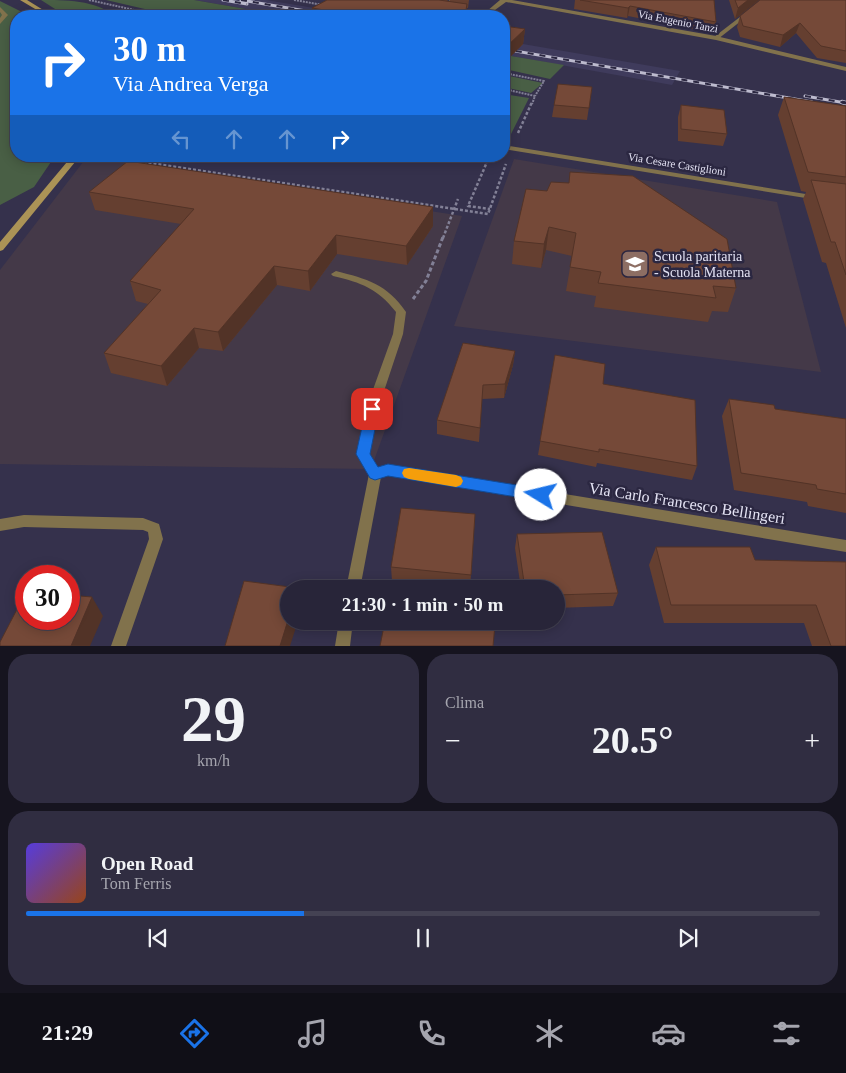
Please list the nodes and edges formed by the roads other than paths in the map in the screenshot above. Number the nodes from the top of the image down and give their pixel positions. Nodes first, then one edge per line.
1 (23, 0) edge
2 (453, 0) edge
3 (504, 0) edge
4 (765, 0) edge
5 (0, 10) edge
6 (40, 10) edge
7 (441, 10) edge
8 (492, 10) edge
9 (0, 22) edge
10 (716, 38) junction
11 (846, 69) edge
12 (510, 148) edge
13 (71, 162) edge
14 (829, 199) edge
15 (0, 248) edge
16 (336, 274) dead end
17 (375, 474) junction
18 (0, 525) edge
19 (846, 546) edge
20 (355, 580) edge
21 (345, 630) edge
22 (118, 646) edge
23 (342, 646) edge

1 - 6 street
2 - 7 street
3 - 8 street
3 - 10 street, Via Eugenio Tanzi
4 - 10 street
5 - 9 street
10 - 11 street, Via Eugenio Tanzi
12 - 14 street, Via Cesare Castiglioni
13 - 15 street
16 - 17 street
17 - 19 street, Via Carlo Francesco Bellingeri
17 - 20 street
18 - 22 street
21 - 23 street

